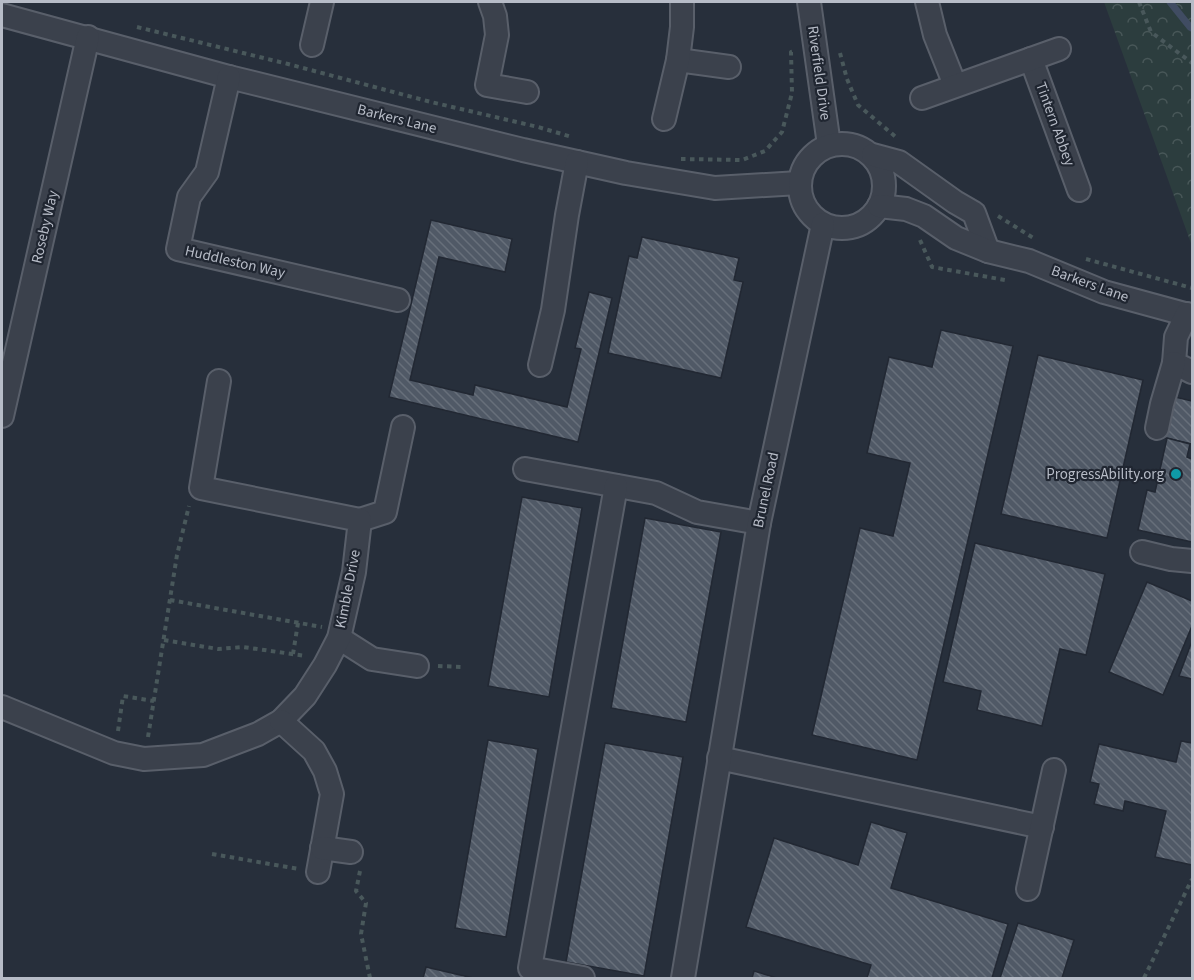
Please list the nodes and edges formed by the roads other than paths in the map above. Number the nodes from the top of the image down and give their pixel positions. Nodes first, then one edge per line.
1 (322, 2) edge
2 (490, 2) edge
3 (682, 2) edge
4 (809, 2) edge
5 (927, 2) edge
6 (2, 15) edge
7 (88, 38) junction
8 (312, 45) dead end
9 (1059, 49) dead end
10 (1031, 59) junction
11 (678, 60) junction
12 (729, 67) dead end
13 (229, 77) junction
14 (955, 85) junction
15 (528, 92) dead end
16 (922, 98) dead end
17 (664, 119) dead end
18 (829, 144) junction
19 (873, 155) junction
20 (578, 162) junction
21 (799, 183) junction
22 (1079, 189) dead end
23 (879, 206) junction
24 (823, 224) junction
25 (988, 251) junction
26 (398, 300) dead end
27 (1190, 315) edge
28 (540, 365) dead end
29 (1183, 368) edge
30 (219, 381) dead end
31 (2, 416) edge
32 (403, 427) dead end
33 (1157, 428) dead end
34 (525, 469) dead end
35 (616, 486) junction
36 (360, 520) junction
37 (759, 523) junction
38 (1142, 552) dead end
39 (1192, 561) edge
40 (340, 634) junction
41 (417, 666) dead end
42 (2, 706) edge
43 (281, 721) junction
44 (719, 758) junction
45 (1054, 770) dead end
46 (1042, 827) junction
47 (322, 848) junction
48 (351, 852) road end
49 (318, 872) road end
50 (1028, 889) dead end
51 (583, 978) edge
52 (683, 978) edge

1 - 8 street
2 - 15 street
3 - 11 street
4 - 18 street, Riverfield Drive
5 - 14 street
6 - 7 street, Barkers Lane
7 - 13 street, Barkers Lane
7 - 31 street, Roseby Way
9 - 10 street
10 - 14 street
10 - 22 street, Tintern Abbey
11 - 12 street
11 - 17 street
13 - 20 street, Barkers Lane
13 - 26 street, Huddleston Way
14 - 16 street
18 - 19 street
18 - 21 street
19 - 23 street
19 - 25 street
20 - 21 street, Barkers Lane
20 - 28 street
21 - 24 street
23 - 24 street
23 - 25 street, Barkers Lane
24 - 37 street, Brunel Road
25 - 27 street, Barkers Lane
27 - 29 street
29 - 33 street
30 - 36 street
32 - 36 street
34 - 35 street
35 - 37 street
35 - 51 street
36 - 40 street, Kimble Drive
37 - 44 street, Brunel Road
38 - 39 street
40 - 41 street
40 - 43 street, Kimble Drive
42 - 43 street, Kimble Drive
43 - 47 street
44 - 46 street
44 - 52 street, Brunel Road
45 - 46 street
46 - 50 street
47 - 48 street
47 - 49 street

